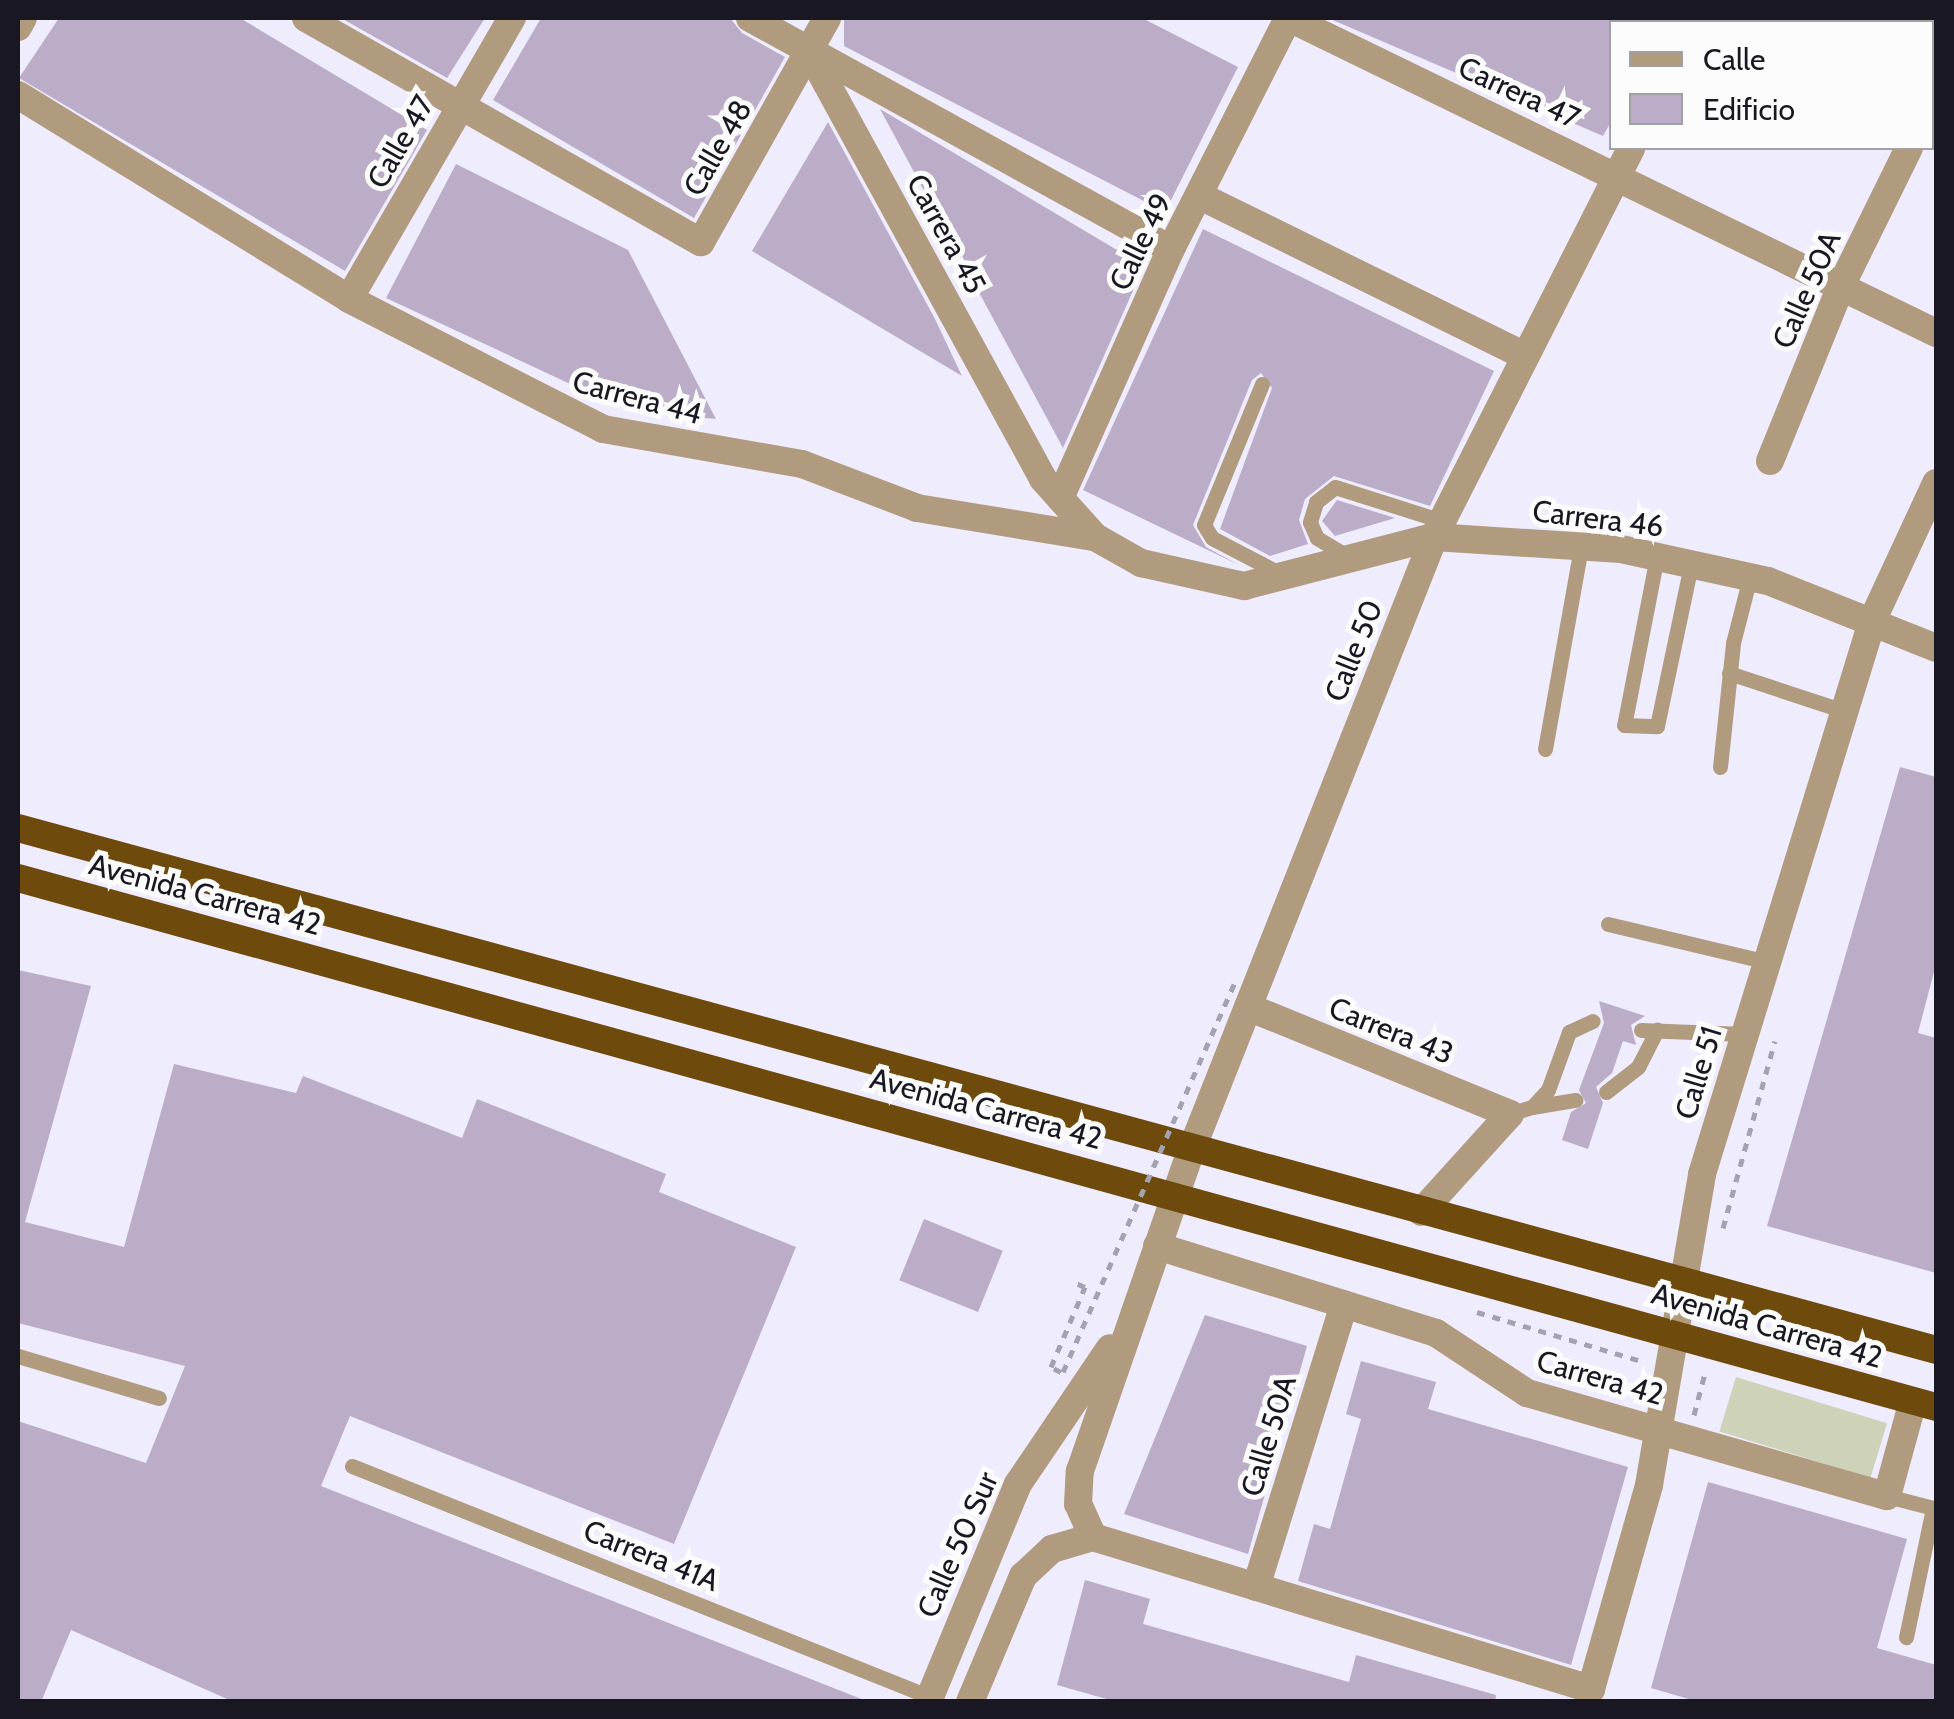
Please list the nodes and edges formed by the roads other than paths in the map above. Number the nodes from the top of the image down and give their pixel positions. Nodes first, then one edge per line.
1 (23, 18) edge
2 (306, 18) edge
3 (512, 18) edge
4 (750, 18) edge
5 (827, 18) edge
6 (1289, 18) edge
7 (18, 27) edge
8 (810, 53) junction
9 (18, 95) edge
10 (459, 106) junction
11 (1630, 150) edge
12 (1908, 150) edge
13 (1617, 176) junction
14 (1200, 196) junction
15 (1171, 249) junction
16 (1841, 286) junction
17 (349, 299) junction
18 (1936, 333) edge
19 (1526, 356) junction
20 (1262, 384) dead end
21 (1770, 462) dead end
22 (1936, 483) edge
23 (1060, 498) junction
24 (1438, 529) junction
25 (1095, 537) junction
26 (1581, 546) junction
27 (1656, 556) junction
28 (1355, 561) junction
29 (1691, 564) junction
30 (1287, 577) junction
31 (1750, 577) junction
32 (1244, 586) joint
33 (1873, 620) junction
34 (1936, 648) edge
35 (1729, 673) junction
36 (1844, 711) junction
37 (1545, 749) dead end
38 (1720, 767) dead end
39 (18, 828) edge
40 (18, 878) edge
41 (1608, 924) dead end
42 (1767, 962) junction
43 (1248, 1008) junction
44 (1593, 1021) dead end
45 (1745, 1034) junction
46 (1606, 1092) dead end
47 (1575, 1100) dead end
48 (1521, 1110) junction
49 (1191, 1151) junction
50 (1175, 1194) junction
51 (1420, 1212) junction
52 (1156, 1246) junction
53 (1682, 1282) junction
54 (1344, 1304) junction
55 (1128, 1322) junction
56 (1674, 1334) junction
57 (1936, 1350) edge
58 (18, 1356) edge
59 (158, 1398) dead end
60 (1925, 1404) edge
61 (1660, 1430) junction
62 (352, 1466) dead end
63 (1886, 1496) junction
64 (1935, 1509) edge
65 (1093, 1537) junction
66 (1256, 1587) junction
67 (1906, 1638) dead end
68 (1589, 1695) edge
69 (928, 1699) edge
70 (970, 1702) edge

1 - 7 street
2 - 10 street
3 - 10 street, Calle 47
4 - 8 street
5 - 8 street, Calle 48
6 - 13 street, Carrera 47
6 - 14 street, Calle 49
8 - 10 street, Calle 48
8 - 15 street
8 - 23 street, Carrera 45
9 - 17 street, Carrera 44
10 - 17 street, Calle 47
11 - 13 street, Calle 50
12 - 16 street, Calle 50A
13 - 16 street, Carrera 47
13 - 19 street, Calle 50
14 - 15 street, Calle 49
14 - 19 street
15 - 23 street, Calle 49
16 - 18 street, Carrera 47
16 - 21 street, Calle 50A
17 - 25 street, Carrera 44
19 - 24 street, Calle 50
20 - 30 lane
22 - 33 street, Calle 51
23 - 25 street, Carrera 45
24 - 26 street, Carrera 46
24 - 28 street, Carrera 46
24 - 28 lane
24 - 43 street, Calle 50
25 - 32 street, Carrera 44
26 - 27 street, Carrera 46
26 - 37 lane
27 - 29 street, Carrera 46
27 - 29 lane
28 - 30 street, Carrera 46
29 - 31 street, Carrera 46
30 - 32 street, Carrera 46
31 - 33 street, Carrera 46
31 - 35 lane
33 - 34 street, Carrera 46
33 - 36 street, Calle 51
35 - 36 lane
35 - 38 lane
36 - 42 street, Calle 51
39 - 49 highway, Avenida Carrera 42
40 - 50 highway, Avenida Carrera 42
41 - 42 lane
42 - 45 street, Calle 51
43 - 48 street, Carrera 43
43 - 49 street, Calle 50
44 - 48 lane
45 - 46 lane
45 - 53 street, Calle 51
47 - 48 lane
48 - 51 street
49 - 50 street, Calle 50
49 - 51 highway, Avenida Carrera 42
50 - 52 street, Calle 50 Sur
50 - 56 highway, Avenida Carrera 42
51 - 53 highway, Avenida Carrera 42
52 - 54 street, Carrera 42
52 - 55 street, Calle 50 Sur
53 - 56 street, Calle 51
53 - 57 highway, Avenida Carrera 42
54 - 61 street, Carrera 42
54 - 66 street, Calle 50A
55 - 65 street, Calle 50 Sur
55 - 69 street, Calle 50 Sur
56 - 60 highway, Avenida Carrera 42
56 - 61 street, Calle 51
58 - 59 lane
60 - 63 street
61 - 63 street, Carrera 42
61 - 68 street, Calle 51
62 - 69 lane, Carrera 41A
63 - 64 lane
64 - 67 lane
65 - 66 street
65 - 70 street
66 - 68 street

